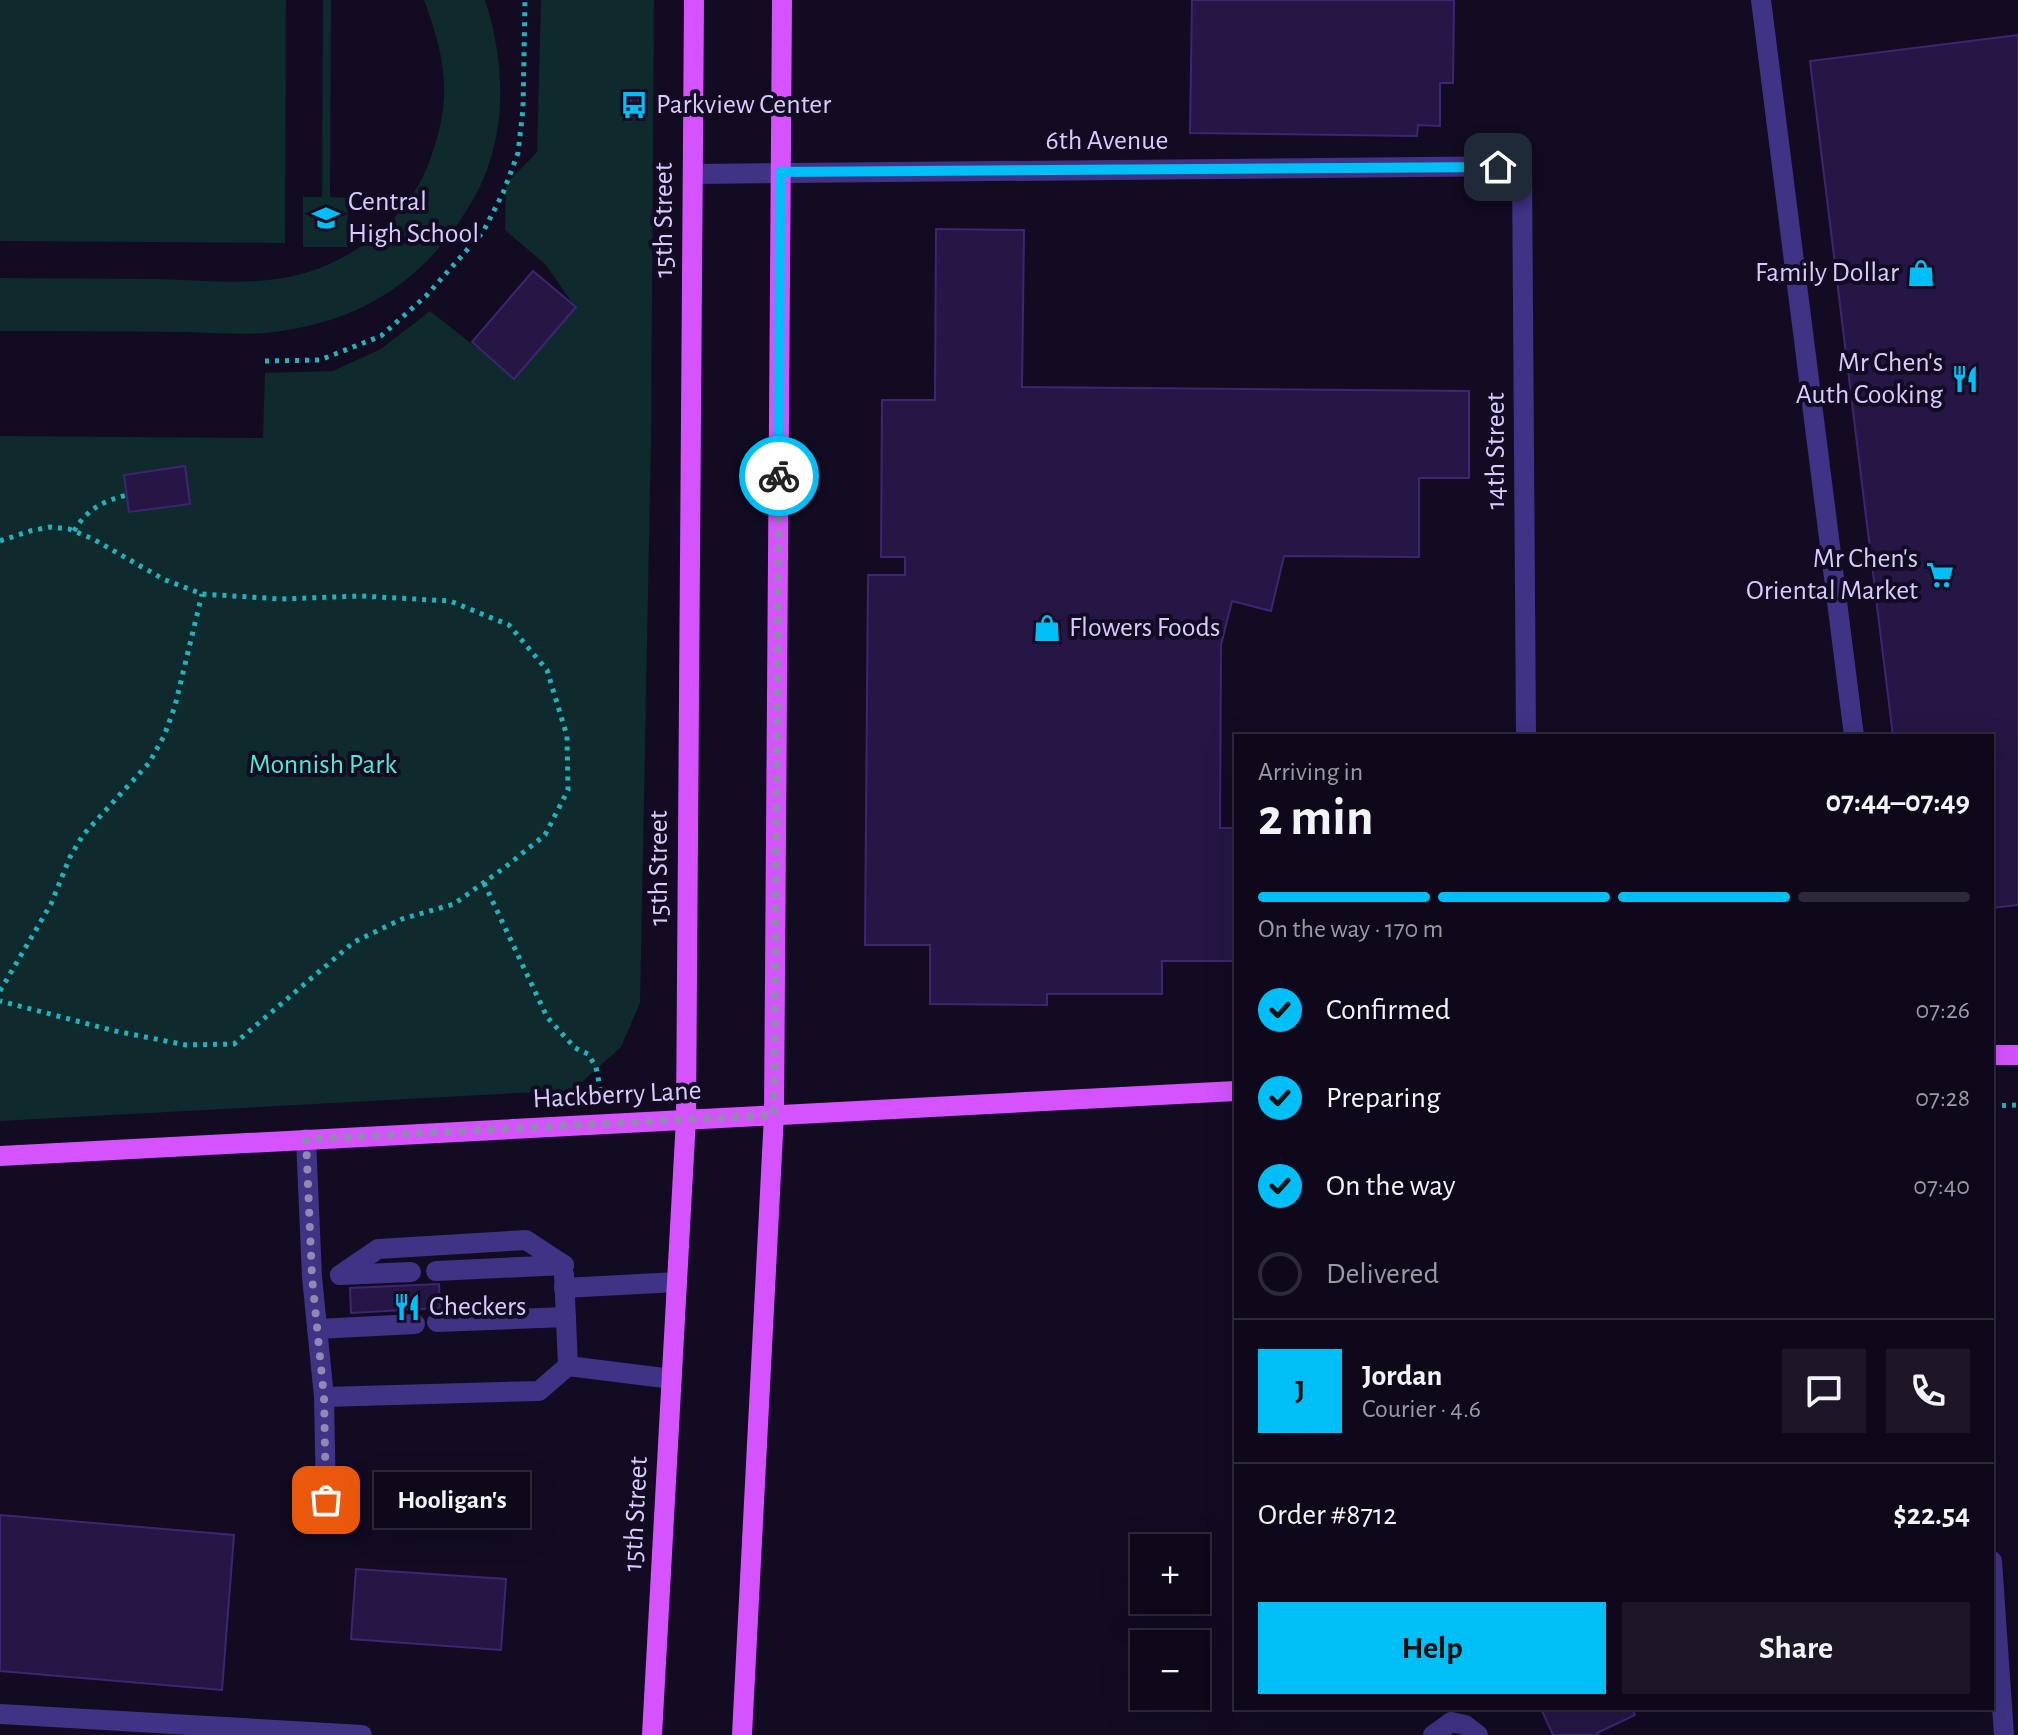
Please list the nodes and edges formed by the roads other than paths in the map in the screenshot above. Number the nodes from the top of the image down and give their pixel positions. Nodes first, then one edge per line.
1 (694, 0) edge
2 (782, 0) edge
3 (1761, 0) edge
4 (1522, 166) joint
5 (780, 172) junction
6 (693, 174) junction
7 (1526, 734) edge
8 (1854, 734) edge
9 (1994, 1055) edge
10 (2018, 1055) edge
11 (1234, 1091) edge
12 (774, 1115) junction
13 (686, 1119) junction
14 (306, 1139) junction
15 (0, 1156) edge
16 (564, 1265) junction
17 (436, 1271) dead end
18 (411, 1272) dead end
19 (340, 1275) junction
20 (312, 1277) junction
21 (677, 1282) junction
22 (564, 1288) junction
23 (566, 1317) junction
24 (437, 1322) dead end
25 (415, 1324) dead end
26 (317, 1329) junction
27 (568, 1366) junction
28 (672, 1379) junction
29 (324, 1397) junction
30 (326, 1500) dead end
31 (1994, 1590) edge
32 (0, 1714) edge
33 (362, 1735) edge
34 (652, 1735) edge
35 (742, 1735) edge
36 (1433, 1735) edge
37 (1478, 1735) edge
38 (2004, 1735) edge

1 - 6 main road, 15th Street
2 - 5 main road
3 - 8 street
4 - 5 street, 6th Avenue
4 - 7 street, 14th Street
5 - 6 street, 6th Avenue
5 - 12 main road
6 - 13 main road, 15th Street
9 - 10 main road
11 - 12 main road, Hackberry Lane
12 - 13 main road, Hackberry Lane
12 - 35 main road
13 - 14 main road, Hackberry Lane
13 - 21 main road, 15th Street
14 - 15 main road, Hackberry Lane
14 - 20 street
16 - 17 street
16 - 19 street
16 - 22 street
18 - 19 street
19 - 20 street
20 - 26 street
21 - 22 street
21 - 28 main road, 15th Street
22 - 23 street
23 - 24 street
23 - 27 street
25 - 26 street
26 - 29 street
27 - 28 street
27 - 29 street
28 - 34 main road, 15th Street
29 - 30 street
31 - 38 street
32 - 33 street
36 - 37 street

